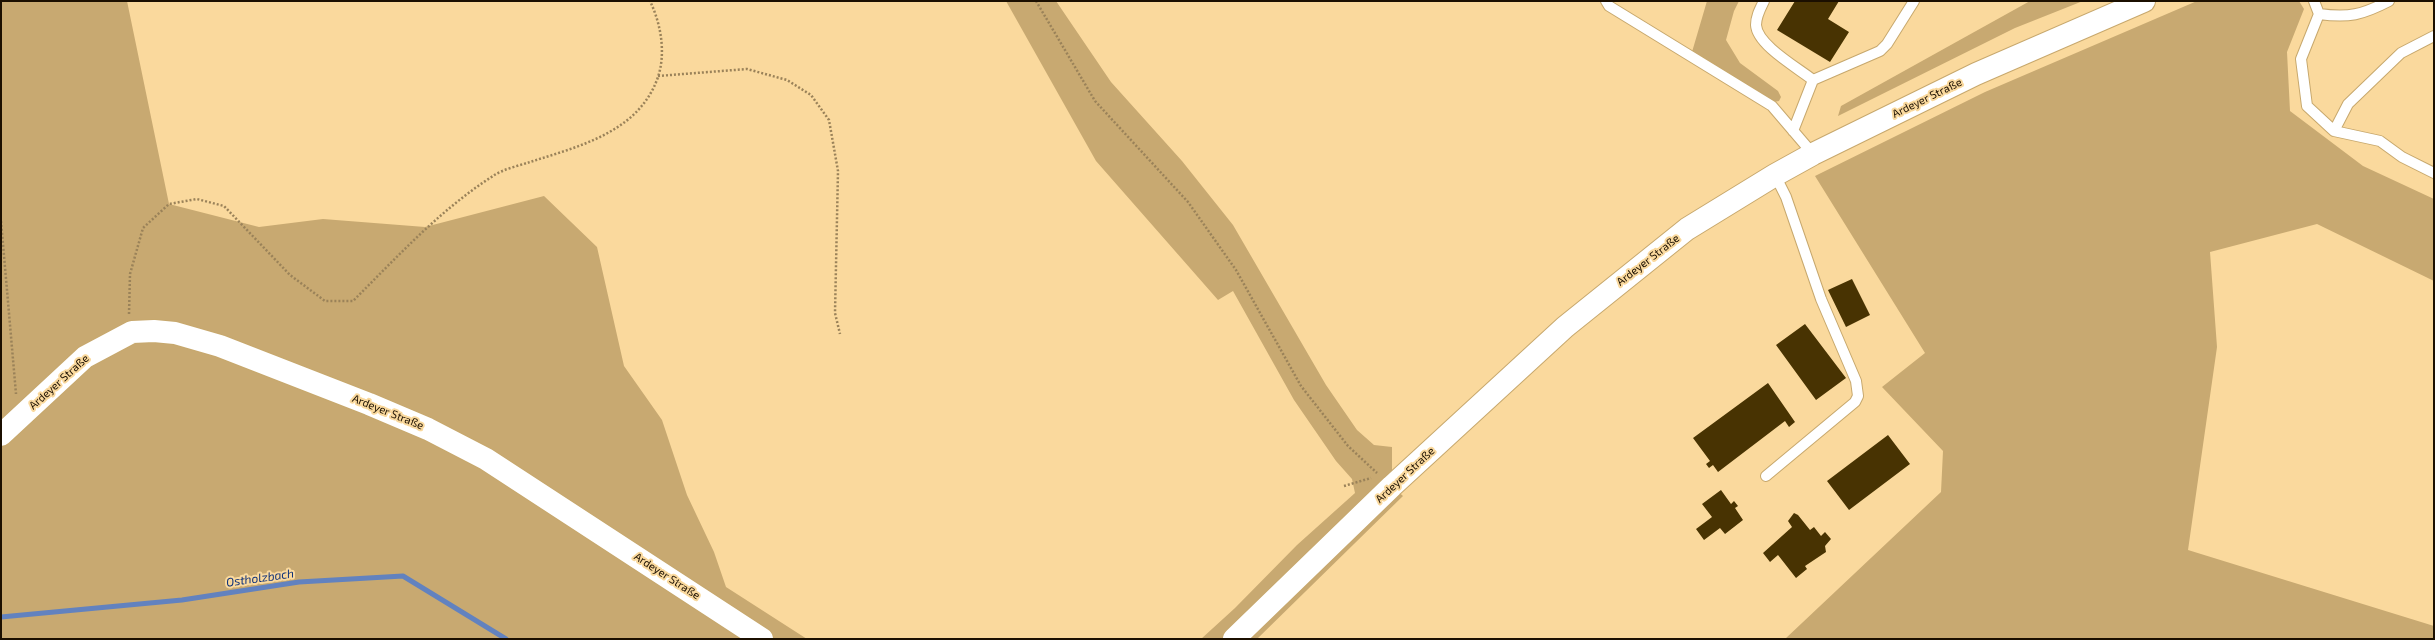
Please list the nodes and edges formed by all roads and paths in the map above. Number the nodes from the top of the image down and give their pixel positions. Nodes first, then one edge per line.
1 (650, 1) edge
2 (1036, 1) edge
3 (1606, 1) edge
4 (1764, 1) edge
5 (1914, 1) edge
6 (2144, 1) edge
7 (2314, 1) edge
8 (2389, 1) edge
9 (2319, 14) junction
10 (2434, 36) edge
11 (658, 76) junction
12 (1813, 80) junction
13 (1793, 131) junction
14 (2334, 131) junction
15 (1812, 154) junction
16 (2434, 173) edge
17 (1775, 175) junction
18 (1, 221) edge
19 (132, 332) junction
20 (840, 334) dead end
21 (19, 419) junction
22 (1, 435) edge
23 (1766, 476) dead end
24 (1344, 486) dead end
25 (762, 639) edge
26 (1234, 639) edge

1 - 11 path
2 - 24 path
3 - 13 lane
4 - 12 lane
5 - 12 lane
6 - 15 main road, Ardeyer Straße
7 - 9 lane
8 - 9 lane
9 - 14 lane
10 - 14 lane
11 - 19 path
11 - 20 path
12 - 13 lane
13 - 15 lane
14 - 16 lane
15 - 17 main road, Ardeyer Straße
17 - 23 lane
17 - 26 main road, Ardeyer Straße
18 - 21 path
19 - 21 main road, Ardeyer Straße
19 - 25 main road, Ardeyer Straße
21 - 22 main road, Ardeyer Straße

